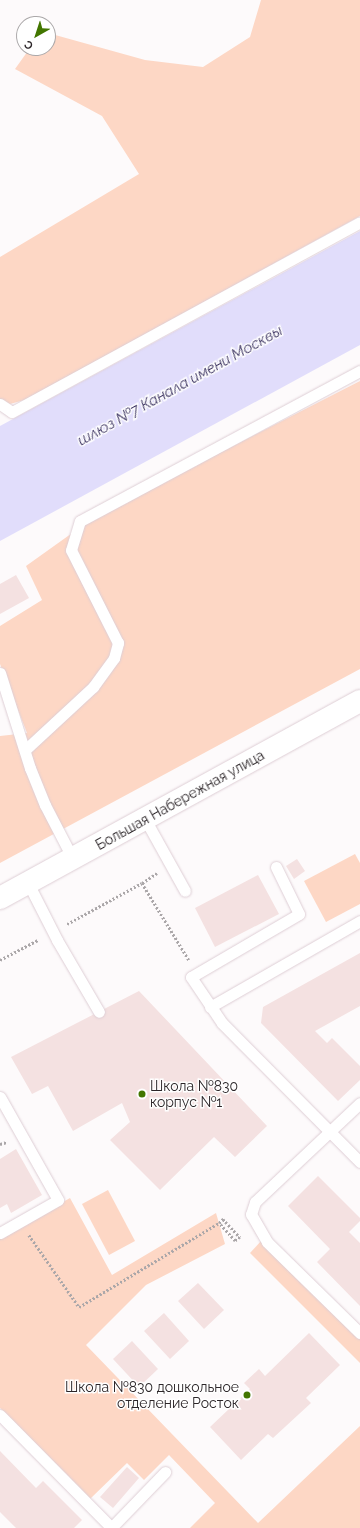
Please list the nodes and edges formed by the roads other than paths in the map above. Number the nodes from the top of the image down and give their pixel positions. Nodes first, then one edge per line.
1 (360, 222) edge
2 (360, 371) edge
3 (0, 404) edge
4 (0, 673) edge
5 (360, 701) edge
6 (24, 750) junction
7 (145, 819) junction
8 (73, 859) junction
9 (276, 868) dead end
10 (28, 882) junction
11 (185, 891) dead end
12 (0, 898) edge
13 (360, 921) edge
14 (210, 1007) junction
15 (99, 1012) dead end
16 (0, 1097) edge
17 (360, 1103) edge
18 (330, 1132) junction
19 (360, 1162) edge
20 (0, 1233) edge
21 (360, 1333) edge
22 (0, 1415) edge
23 (165, 1472) dead end
24 (111, 1528) edge

1 - 3 lane
2 - 6 lane
4 - 6 lane
5 - 7 street, Большая Набережная улица
6 - 8 lane
7 - 8 street, Большая Набережная улица
7 - 11 lane
8 - 10 street, Большая Набережная улица
9 - 14 lane
10 - 12 street, Большая Набережная улица
10 - 15 lane
13 - 14 lane
14 - 18 lane
16 - 20 lane
17 - 18 lane
18 - 19 lane
18 - 21 lane
22 - 24 lane
23 - 24 lane

